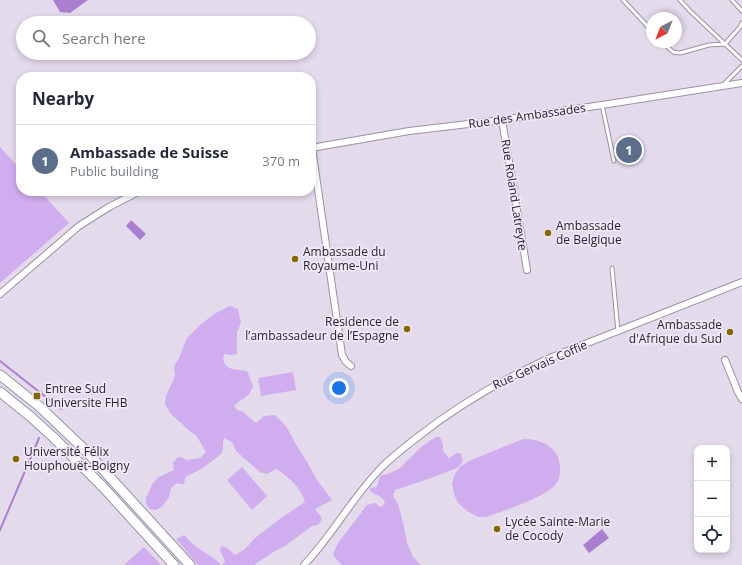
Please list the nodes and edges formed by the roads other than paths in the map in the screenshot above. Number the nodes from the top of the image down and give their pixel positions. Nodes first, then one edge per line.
1 (622, 0) edge
2 (680, 0) edge
3 (732, 0) edge
4 (742, 12) edge
5 (742, 23) edge
6 (646, 25) edge
7 (725, 44) junction
8 (669, 48) edge
9 (742, 60) edge
10 (742, 66) edge
11 (742, 83) edge
12 (722, 86) junction
13 (602, 106) junction
14 (502, 120) junction
15 (316, 147) edge
16 (614, 161) dead end
17 (316, 181) edge
18 (130, 196) edge
19 (612, 268) dead end
20 (527, 270) dead end
21 (742, 282) edge
22 (0, 294) edge
23 (618, 331) junction
24 (725, 360) dead end
25 (351, 366) dead end
26 (0, 375) edge
27 (0, 392) edge
28 (742, 399) edge
29 (174, 565) edge
30 (190, 565) edge
31 (304, 565) edge

1 - 6 lane
2 - 7 lane
3 - 4 lane
5 - 7 lane
7 - 8 lane
7 - 9 lane
10 - 12 lane
11 - 12 street, Rue des Ambassades
12 - 13 street, Rue des Ambassades
13 - 14 street, Rue des Ambassades
13 - 16 lane
14 - 15 street, Rue des Ambassades
14 - 20 street, Rue Roland Latreyte
17 - 25 street
18 - 22 street
19 - 23 lane
21 - 23 street, Rue Gervais Coffie
23 - 31 street, Rue Gervais Coffie
24 - 28 street
26 - 30 main road
27 - 29 main road

